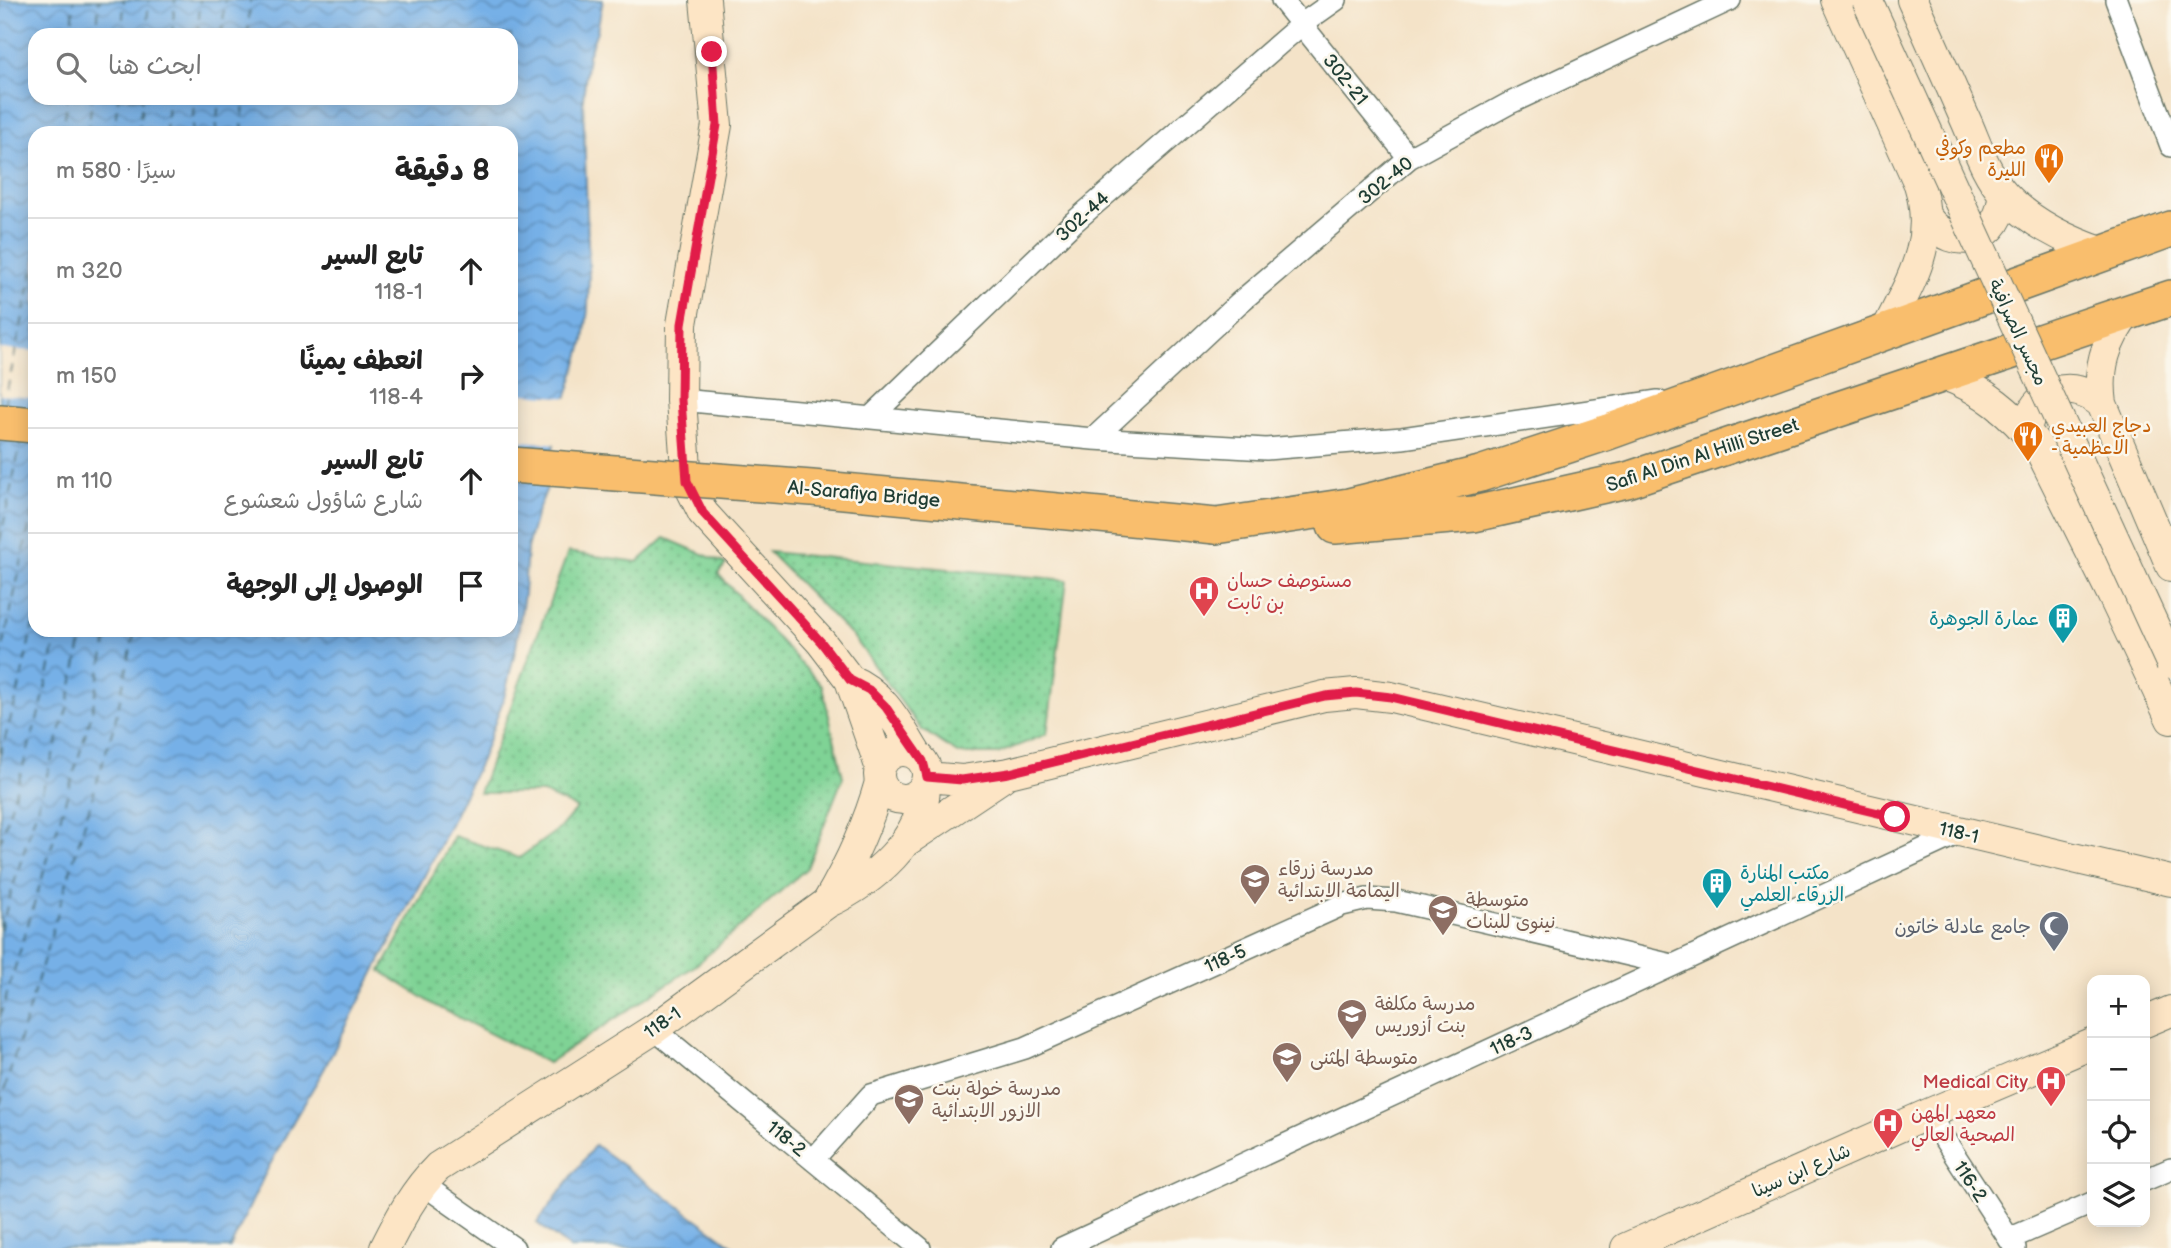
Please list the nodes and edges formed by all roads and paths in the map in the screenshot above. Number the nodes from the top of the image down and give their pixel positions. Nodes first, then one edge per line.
1 (705, 0) edge
2 (1282, 0) edge
3 (1336, 0) edge
4 (1730, 0) edge
5 (1836, 0) edge
6 (1867, 0) edge
7 (1886, 0) edge
8 (1912, 0) edge
9 (2116, 0) edge
10 (1302, 24) junction
11 (2171, 146) edge
12 (1409, 159) junction
13 (2003, 193) junction
14 (1927, 218) junction
15 (2171, 229) edge
16 (2104, 253) junction
17 (2171, 298) edge
18 (2127, 312) junction
19 (1886, 331) junction
20 (1945, 375) junction
21 (1719, 392) junction
22 (681, 400) junction
23 (2102, 404) junction
24 (870, 418) junction
25 (0, 422) edge
26 (28, 424) edge
27 (2026, 431) junction
28 (1093, 439) junction
29 (518, 466) edge
30 (1216, 526) junction
31 (2171, 566) edge
32 (2171, 621) edge
33 (2171, 663) edge
34 (850, 680) junction
35 (2171, 719) edge
36 (923, 772) junction
37 (1009, 773) junction
38 (880, 774) junction
39 (1961, 832) junction
40 (902, 844) junction
41 (2171, 881) edge
42 (827, 903) junction
43 (1672, 965) junction
44 (2171, 1011) edge
45 (2150, 1020) edge
46 (653, 1029) junction
47 (2087, 1046) edge
48 (1928, 1114) junction
49 (813, 1160) junction
50 (2171, 1169) edge
51 (2150, 1178) edge
52 (421, 1184) junction
53 (2087, 1206) edge
54 (2012, 1243) edge
55 (385, 1248) edge
56 (514, 1248) edge
57 (920, 1248) edge
58 (1062, 1248) edge
59 (1626, 1248) edge

1 - 22 street
2 - 10 street, 302-21
3 - 10 street, 302-44
4 - 12 street, 302-40
5 - 14 street
6 - 33 street, مجسر الصرافية, bridge
7 - 32 street, مجسر الصرافية
8 - 13 street
9 - 11 street
10 - 12 street, 302-21
10 - 24 street, 302-44
12 - 28 street, 302-40
13 - 14 street
13 - 16 street
14 - 19 street
15 - 16 main road
16 - 19 main road
17 - 18 main road, Safi Al Din Al Hilli Street
18 - 20 main road, Safi Al Din Al Hilli Street
18 - 23 street
19 - 21 main road
20 - 27 street
20 - 30 main road, Safi Al Din Al Hilli Street
21 - 28 street
21 - 30 main road
22 - 24 street
22 - 34 street
23 - 27 street
23 - 31 street
24 - 28 street
25 - 26 main road
27 - 35 street
29 - 30 main road, Al-Sarafiya Bridge, bridge
34 - 36 street
34 - 38 street
36 - 37 street, 118-1
36 - 38 street
36 - 38 street
36 - 40 street, 118-1
37 - 39 street, 118-1
37 - 40 street
38 - 42 street
39 - 41 street, 118-1
39 - 43 street, 118-3
40 - 42 street, 118-1
42 - 46 street, 118-1
43 - 49 street, 118-5
43 - 58 street, 118-3
44 - 45 street
46 - 49 street, 118-2
46 - 52 street, 118-1
47 - 48 street, شارع ابن سينا
48 - 54 street, 116-2
48 - 59 street, شارع ابن سينا
49 - 57 street, 118-2
50 - 51 street
52 - 55 street, 118-1
52 - 56 street
53 - 54 street

